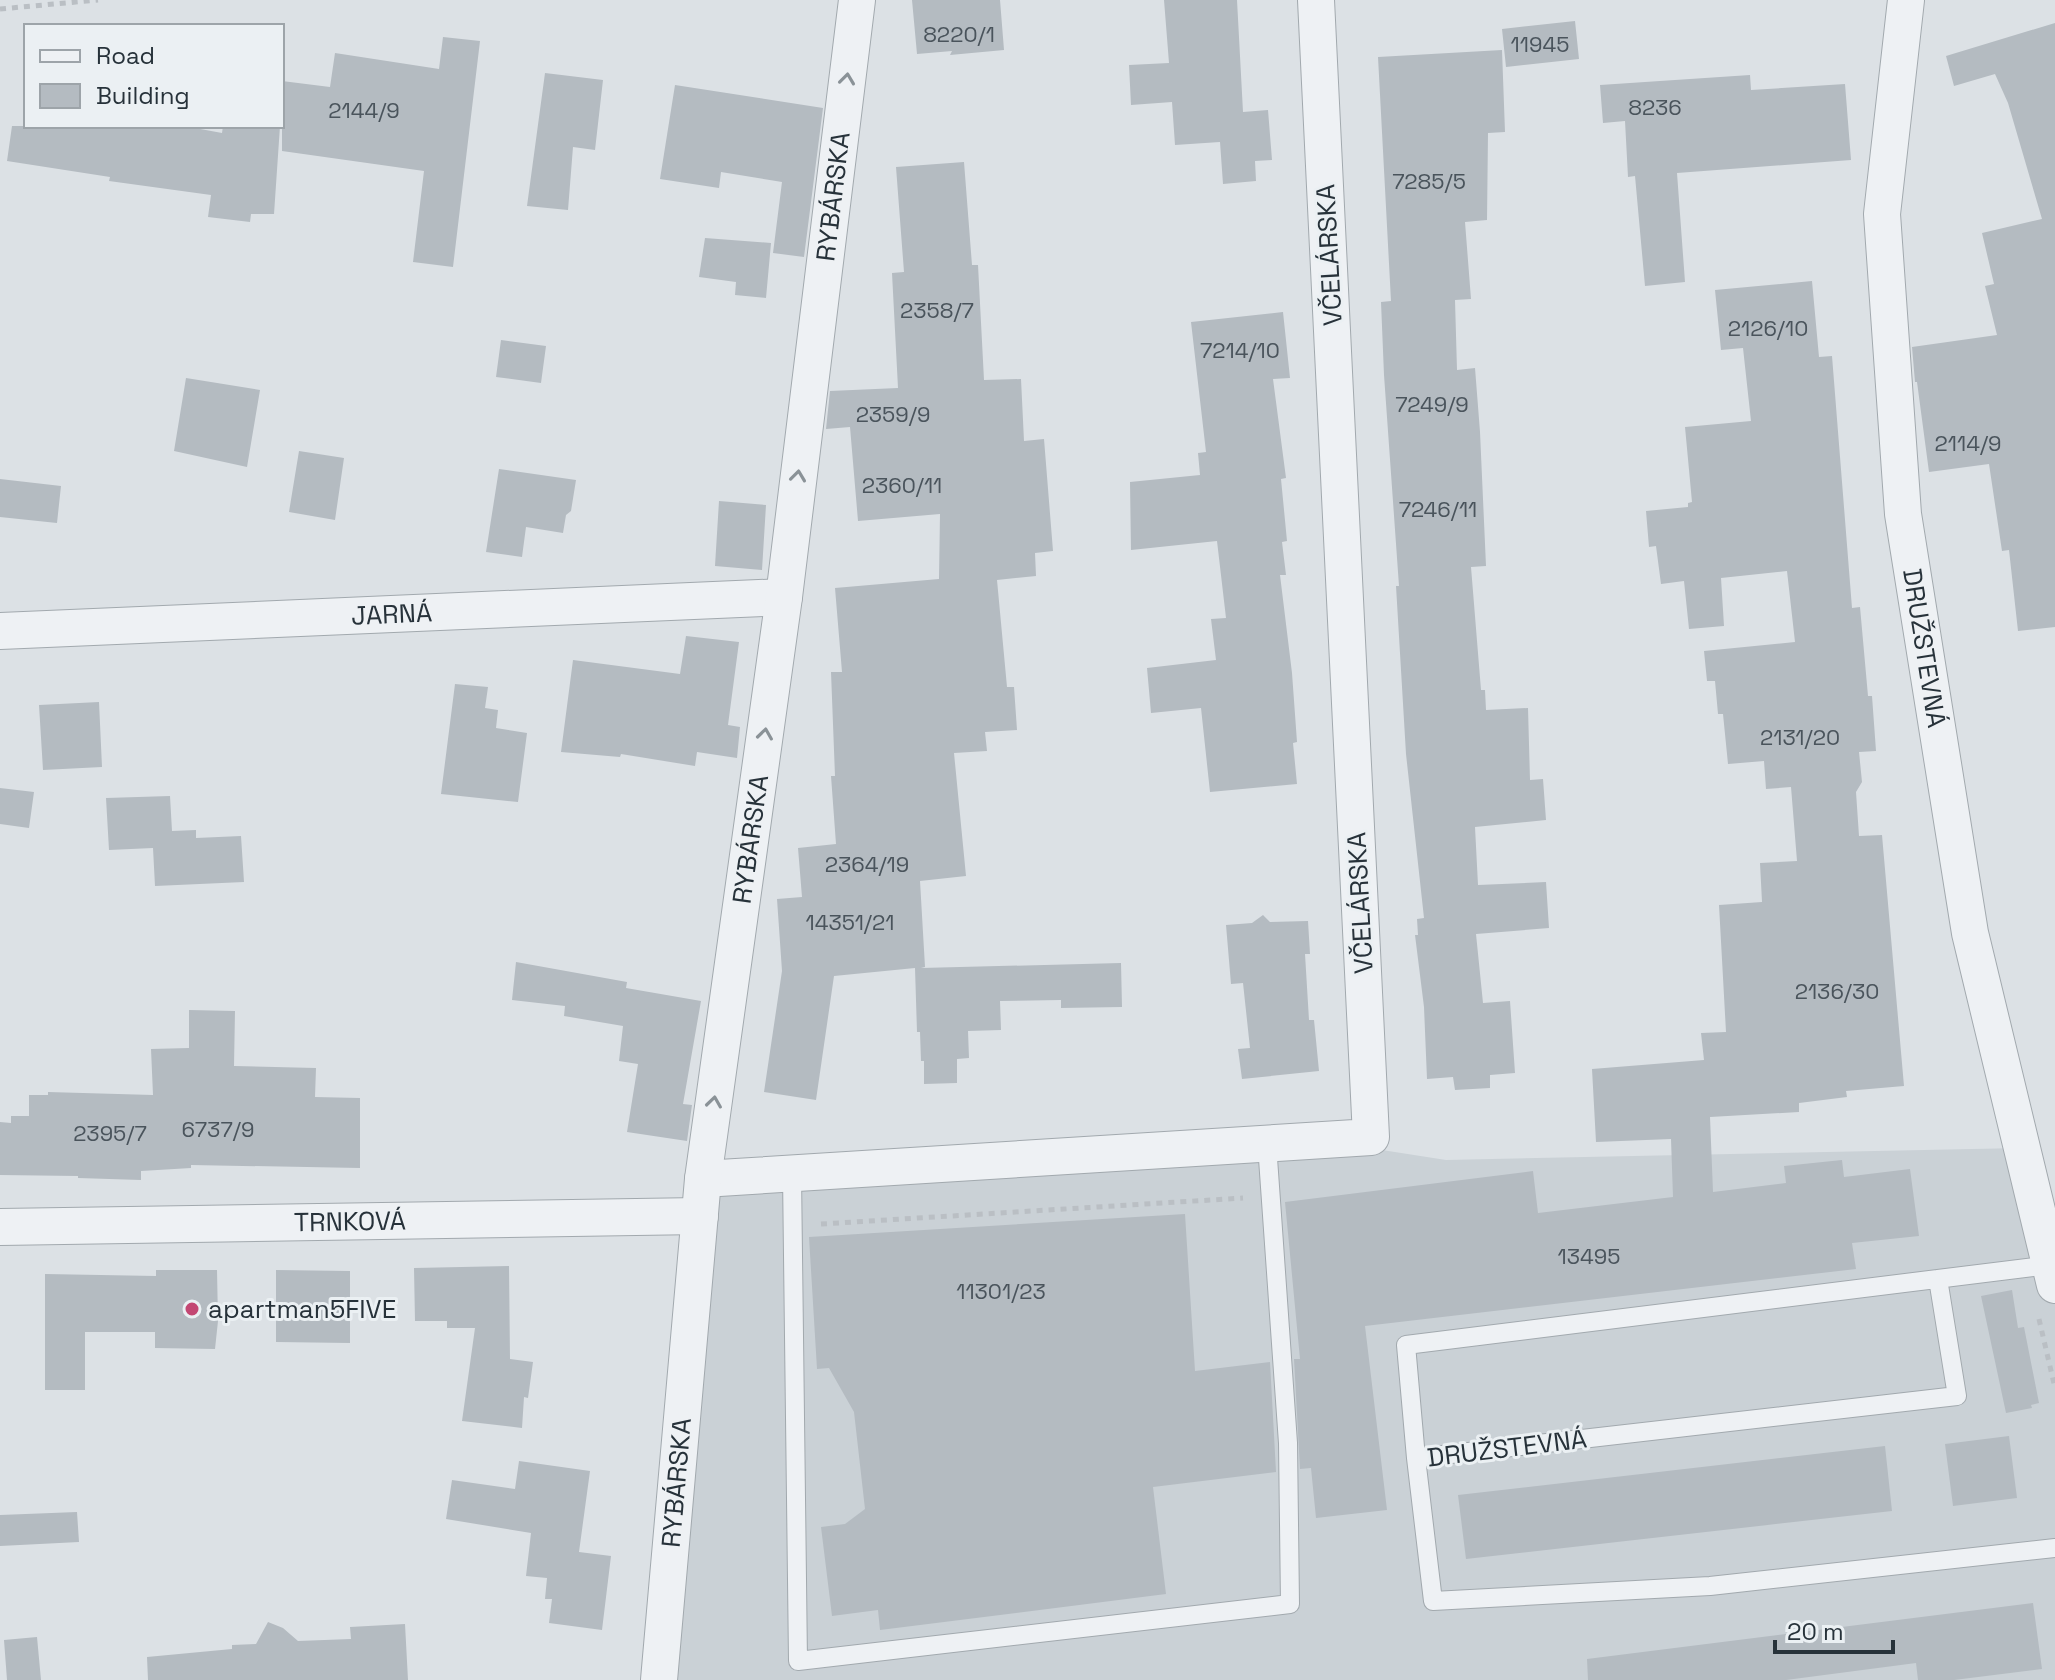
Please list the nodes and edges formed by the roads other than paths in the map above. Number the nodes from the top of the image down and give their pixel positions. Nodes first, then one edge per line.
1 (857, 0) edge
2 (1316, 0) edge
3 (1906, 0) edge
4 (784, 597) junction
5 (0, 631) edge
6 (1267, 1144) junction
7 (792, 1174) junction
8 (703, 1179) junction
9 (700, 1216) junction
10 (0, 1227) edge
11 (2052, 1275) edge
12 (1938, 1279) junction
13 (1416, 1458) junction
14 (2055, 1548) edge
15 (659, 1680) edge

4 -> 1 street, RYBÁRSKA
2 - 6 street, VČELÁRSKA
3 - 11 street, DRUŽSTEVNÁ
4 - 5 street, JARNÁ
8 -> 4 street, RYBÁRSKA
6 - 7 street, VČELÁRSKA
6 - 7 lane
7 - 8 street, VČELÁRSKA
8 - 9 street, RYBÁRSKA
9 - 10 street, TRNKOVÁ
9 - 15 street, RYBÁRSKA
11 - 12 lane
12 - 13 lane
12 - 13 lane, DRUŽSTEVNÁ
13 - 14 lane, DRUŽSTEVNÁ

